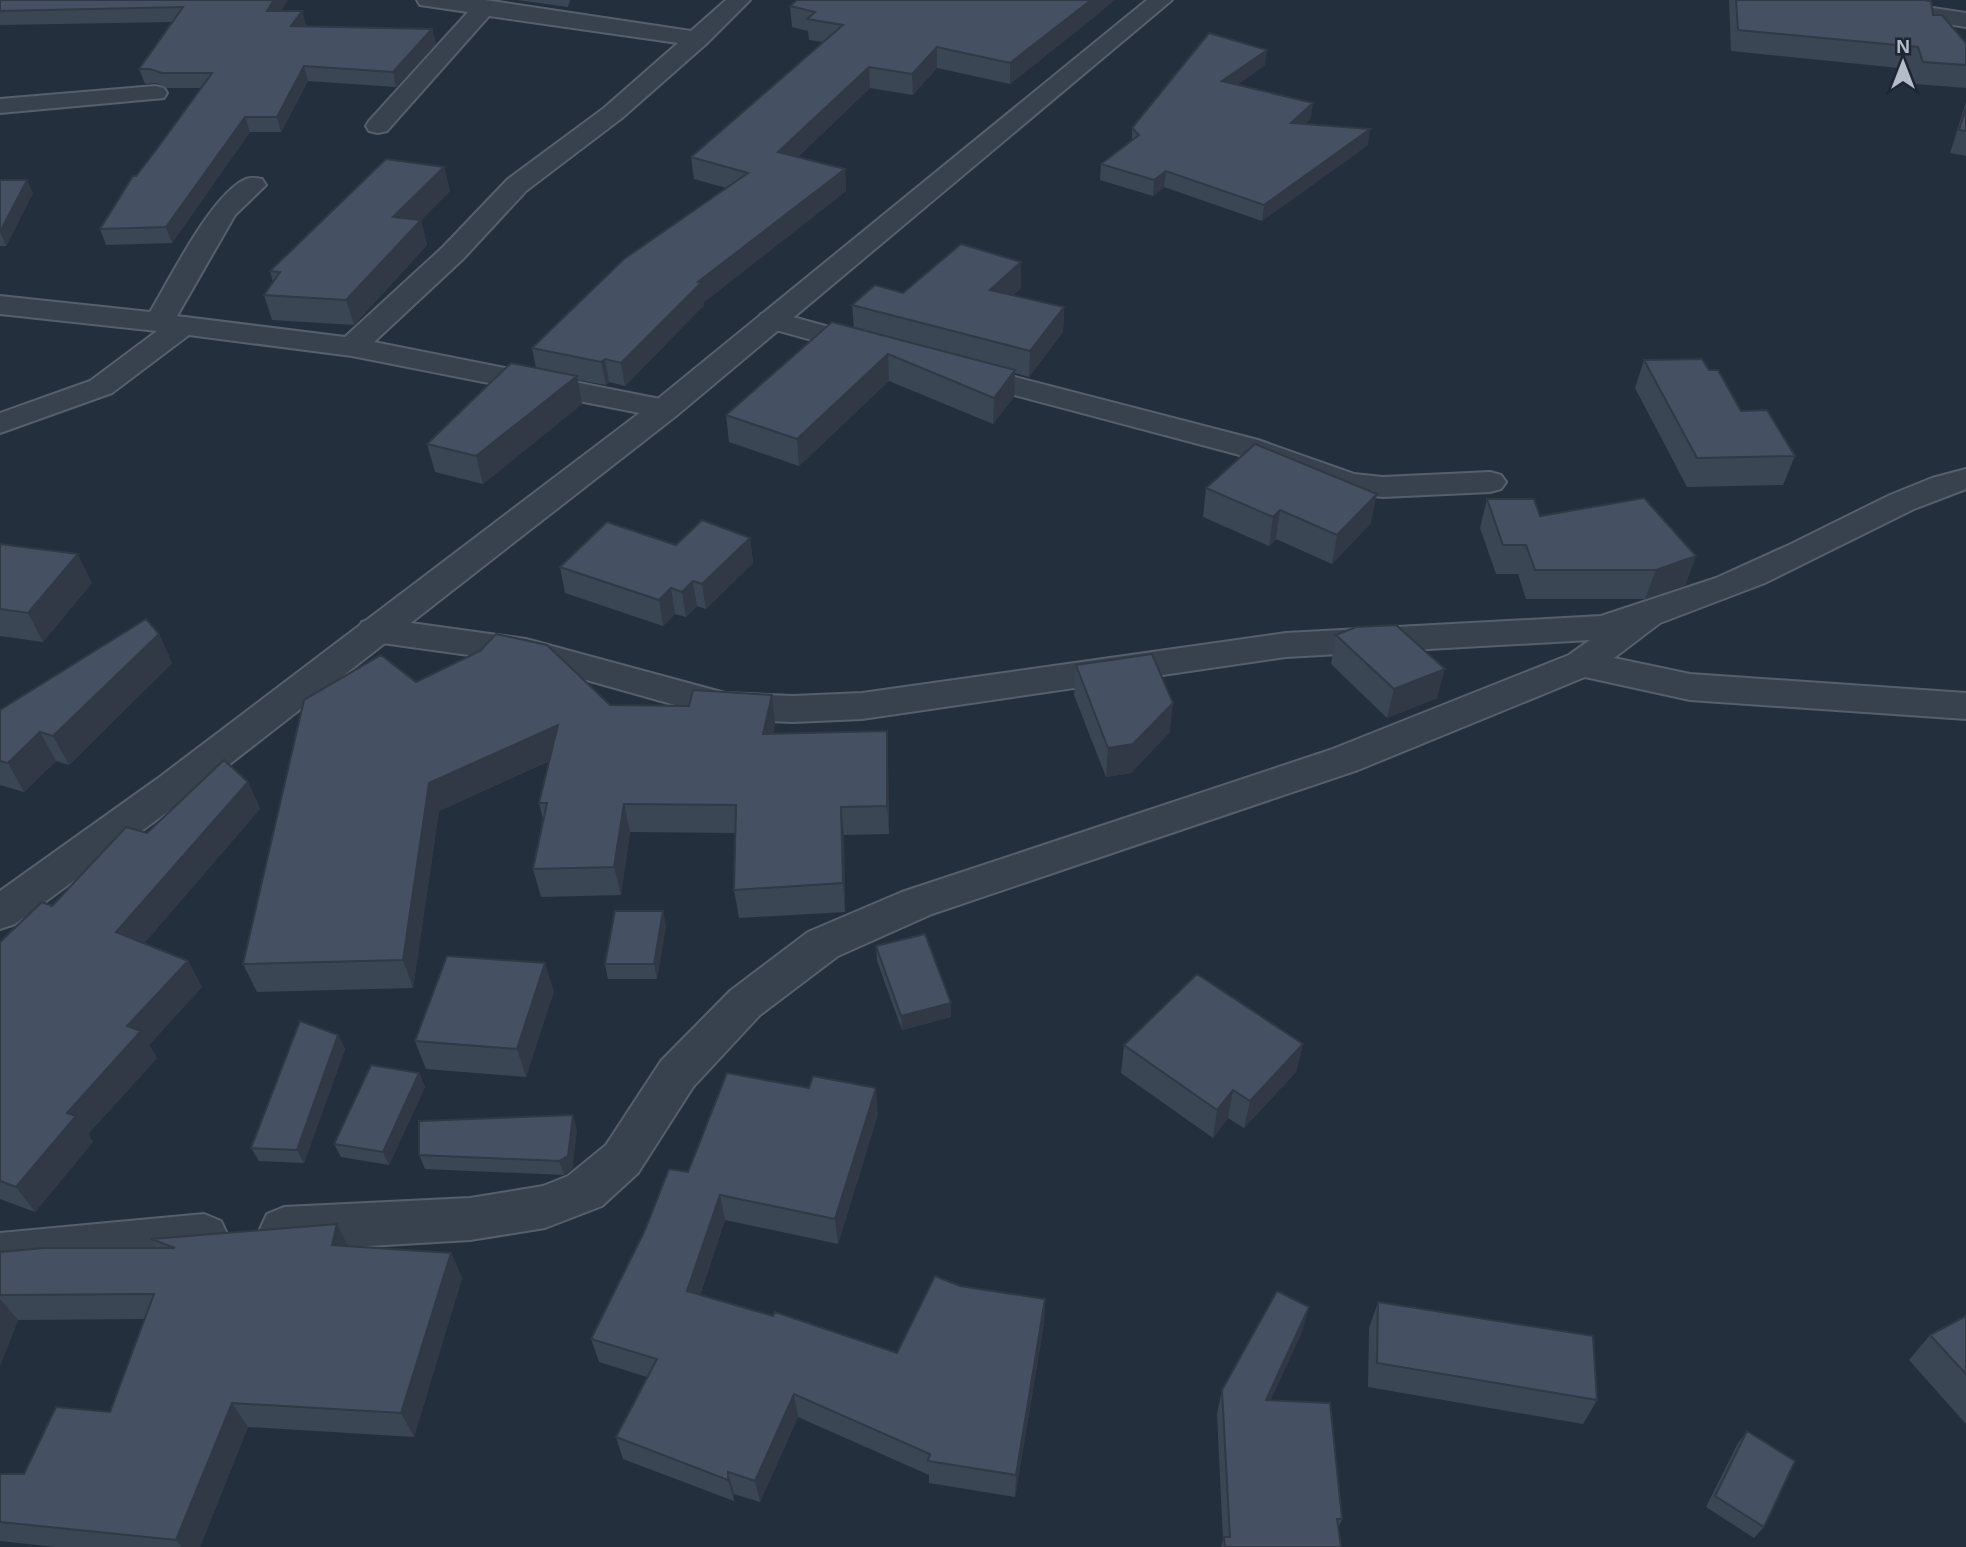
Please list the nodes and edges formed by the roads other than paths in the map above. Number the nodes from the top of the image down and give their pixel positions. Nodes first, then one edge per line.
1 (428, 0) edge
2 (739, 0) edge
3 (1161, 0) edge
4 (1837, 0) edge
5 (485, 7) junction
6 (1932, 8) edge
7 (1966, 20) edge
8 (1949, 37) edge
9 (698, 39) junction
10 (155, 93) dead end
11 (0, 106) edge
12 (378, 125) dead end
13 (253, 185) dead end
14 (0, 305) edge
15 (771, 320) junction
16 (171, 324) junction
17 (352, 347) junction
18 (901, 356) edge
19 (940, 366) edge
20 (664, 409) junction
21 (0, 424) edge
22 (1966, 479) edge
23 (1490, 482) dead end
24 (1647, 616) junction
25 (375, 631) junction
26 (1582, 664) junction
27 (1966, 706) edge
28 (0, 913) edge
29 (0, 1255) edge

1 - 5 street
2 - 9 street
3 - 15 street
4 - 6 street
5 - 9 street
5 - 12 street
6 - 7 street
6 - 8 street
9 - 17 street
10 - 11 street
13 - 16 street
14 - 16 street
15 - 18 street
15 - 20 street
16 - 17 street
16 - 21 street
17 - 20 street
19 - 23 street
20 - 25 street
22 - 24 street
24 - 25 street
24 - 26 street
25 - 28 street
26 - 27 street
26 - 29 street

